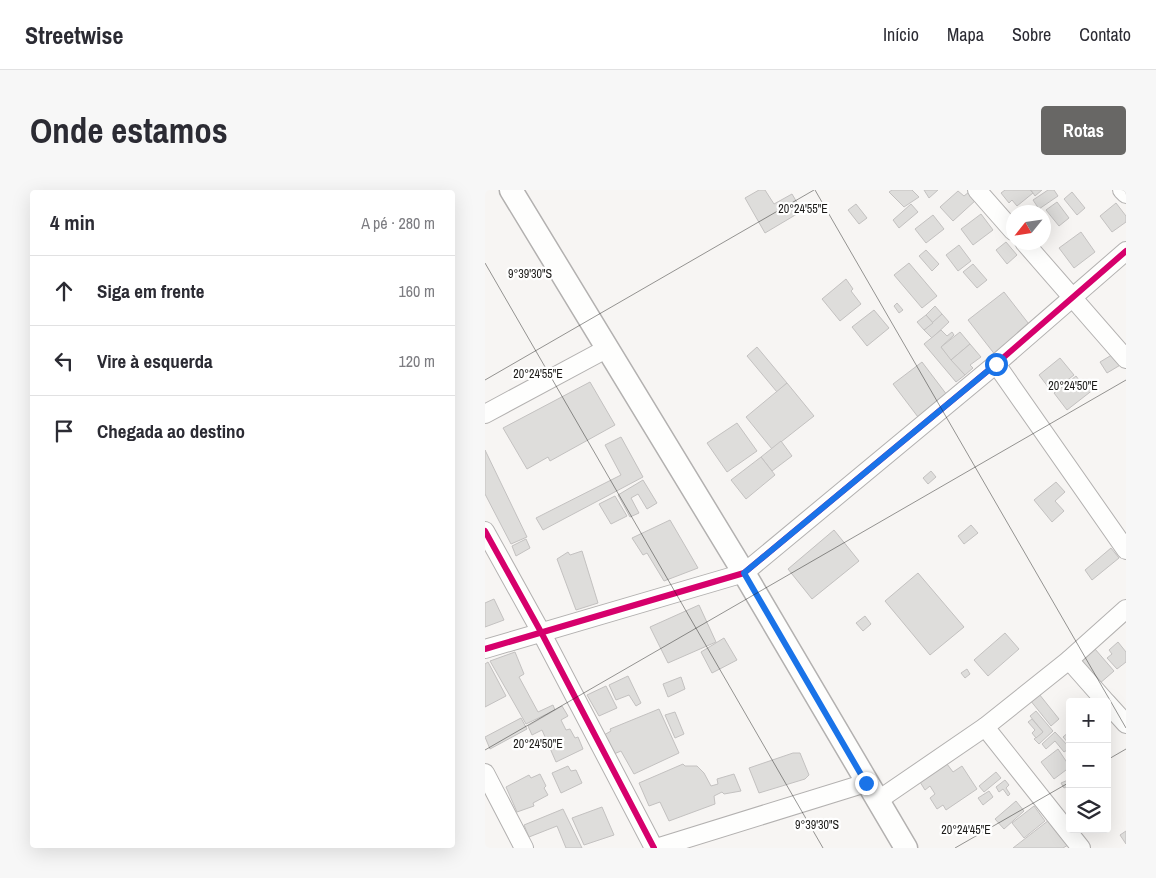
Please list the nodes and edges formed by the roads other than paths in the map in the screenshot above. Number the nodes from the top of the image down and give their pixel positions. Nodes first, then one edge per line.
1 (511, 190) edge
2 (977, 190) edge
3 (1122, 190) edge
4 (1126, 194) edge
5 (1006, 223) edge
6 (1031, 250) edge
7 (1126, 251) edge
8 (1073, 297) junction
9 (606, 349) junction
10 (1126, 359) edge
11 (996, 364) junction
12 (485, 414) edge
13 (485, 531) edge
14 (1126, 550) edge
15 (744, 573) junction
16 (1126, 609) edge
17 (541, 632) junction
18 (485, 649) edge
19 (1069, 660) junction
20 (1103, 698) edge
21 (1111, 707) edge
22 (1126, 724) edge
23 (985, 727) junction
24 (485, 773) edge
25 (871, 792) junction
26 (524, 848) edge
27 (655, 848) edge
28 (906, 848) edge
29 (1081, 848) edge

1 - 9 main road
2 - 5 street
3 - 4 street
6 - 8 street
7 - 8 street
8 - 10 street
8 - 11 street
9 - 12 street
9 - 15 main road
11 - 14 street
11 - 15 street
13 - 17 street
15 - 17 street
15 - 25 main road
16 - 19 street
17 - 18 street
17 - 27 street
19 - 20 street
19 - 23 street
21 - 22 street
23 - 25 street
23 - 29 street
24 - 26 street
25 - 27 street
25 - 28 main road

